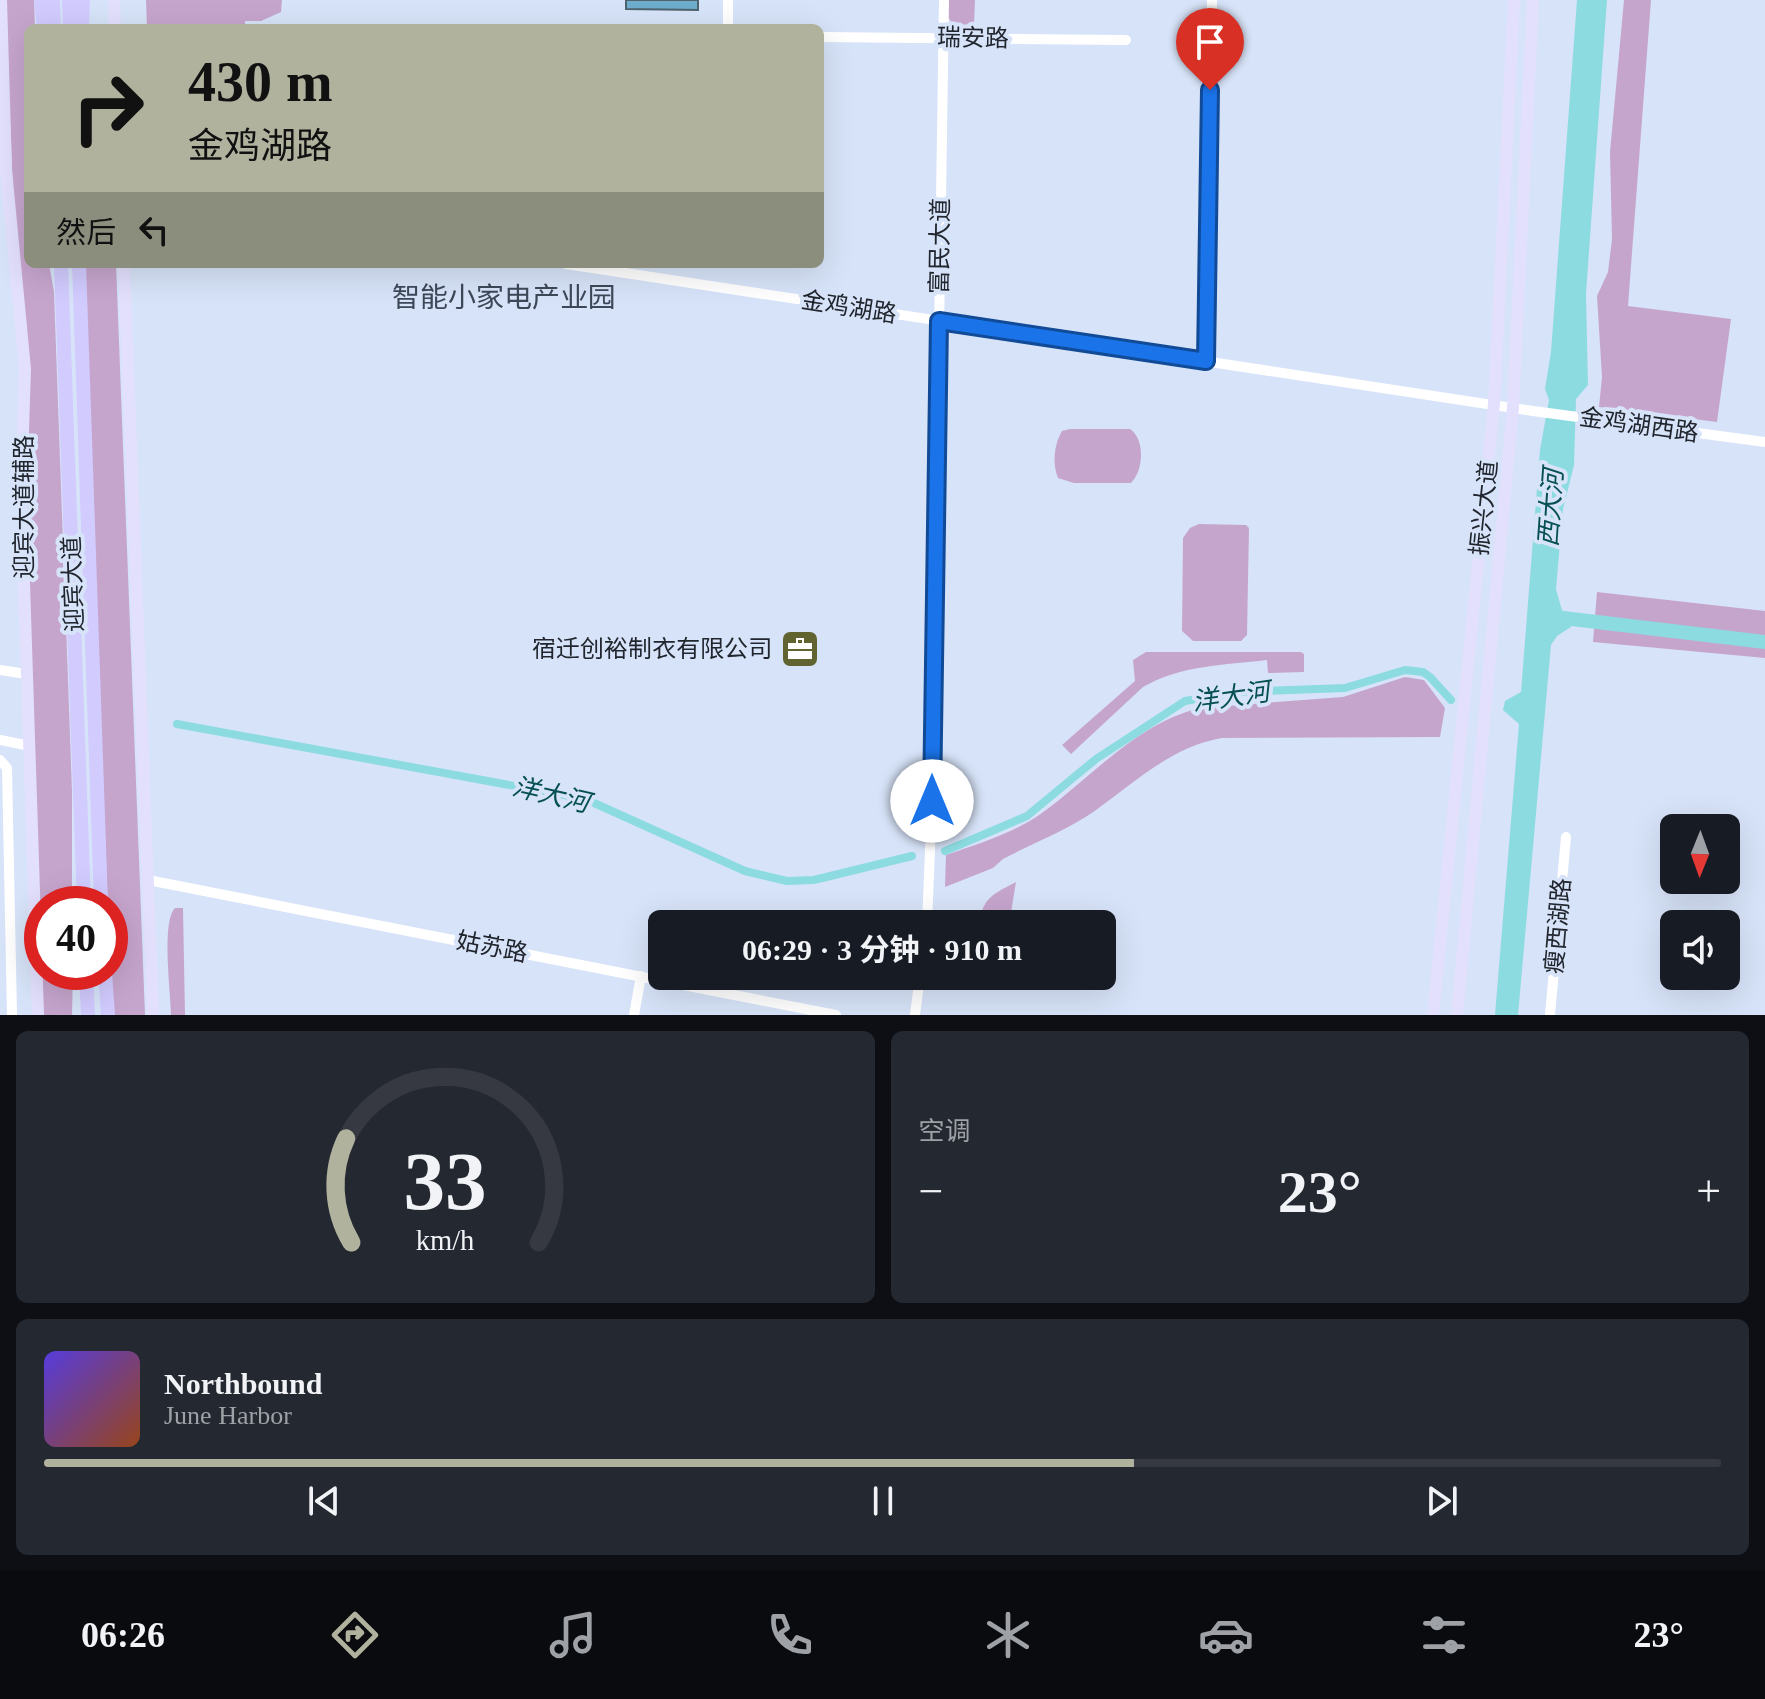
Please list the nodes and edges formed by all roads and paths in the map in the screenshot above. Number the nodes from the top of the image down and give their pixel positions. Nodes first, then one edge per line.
1 (1, 0) edge
2 (41, 0) edge
3 (53, 0) edge
4 (69, 0) edge
5 (83, 0) edge
6 (114, 0) edge
7 (728, 0) edge
8 (944, 0) edge
9 (1212, 0) edge
10 (1514, 0) edge
11 (1533, 0) edge
12 (44, 24) edge
13 (54, 24) edge
14 (70, 24) edge
15 (82, 24) edge
16 (115, 24) edge
17 (728, 24) edge
18 (824, 37) edge
19 (944, 38) junction
20 (1126, 40) dead end
21 (3, 169) edge
22 (61, 268) edge
23 (79, 268) edge
24 (124, 268) edge
25 (614, 268) edge
26 (939, 321) junction
27 (1206, 361) junction
28 (1494, 404) junction
29 (1513, 407) junction
30 (1765, 442) edge
31 (0, 670) edge
32 (26, 674) junction
33 (0, 740) edge
34 (30, 746) junction
35 (0, 760) edge
36 (1566, 837) dead end
37 (148, 880) junction
38 (83, 886) edge
39 (100, 886) edge
40 (928, 910) edge
41 (641, 976) junction
42 (87, 990) edge
43 (104, 990) edge
44 (918, 990) edge
45 (12, 1015) edge
46 (38, 1015) edge
47 (88, 1015) edge
48 (105, 1015) edge
49 (153, 1015) edge
50 (634, 1015) edge
51 (836, 1015) edge
52 (915, 1015) edge
53 (1433, 1015) edge
54 (1457, 1015) edge
55 (1550, 1015) edge

1 - 21 main road, 迎宾大道辅路
2 - 12 highway
3 - 13 highway
4 - 14 highway
5 - 15 highway
6 - 16 main road
7 - 17 street
8 - 19 street, 富民大道
9 - 27 street
10 - 28 main road, 振兴大道
11 - 29 main road, 振兴大道
18 - 19 street, 瑞安路
19 - 20 street, 瑞安路
19 - 26 street, 富民大道
21 - 32 main road, 迎宾大道辅路
22 - 38 highway, 迎宾大道
23 - 39 highway, 迎宾大道
24 - 37 main road
25 - 26 street, 金鸡湖路
26 - 27 street, 金鸡湖路
26 - 40 street, 富民大道
27 - 28 street, 金鸡湖路
28 - 29 street, 金鸡湖路
28 - 53 main road, 振兴大道
29 - 30 street, 金鸡湖西路
29 - 54 main road, 振兴大道
31 - 32 street
32 - 34 main road, 迎宾大道辅路
33 - 34 street
34 - 46 main road, 迎宾大道辅路
35 - 45 street
36 - 55 street, 瘦西湖路
37 - 41 street, 姑苏路
37 - 49 main road
41 - 50 street
41 - 51 street, 姑苏路
42 - 47 highway
43 - 48 highway
44 - 52 street

